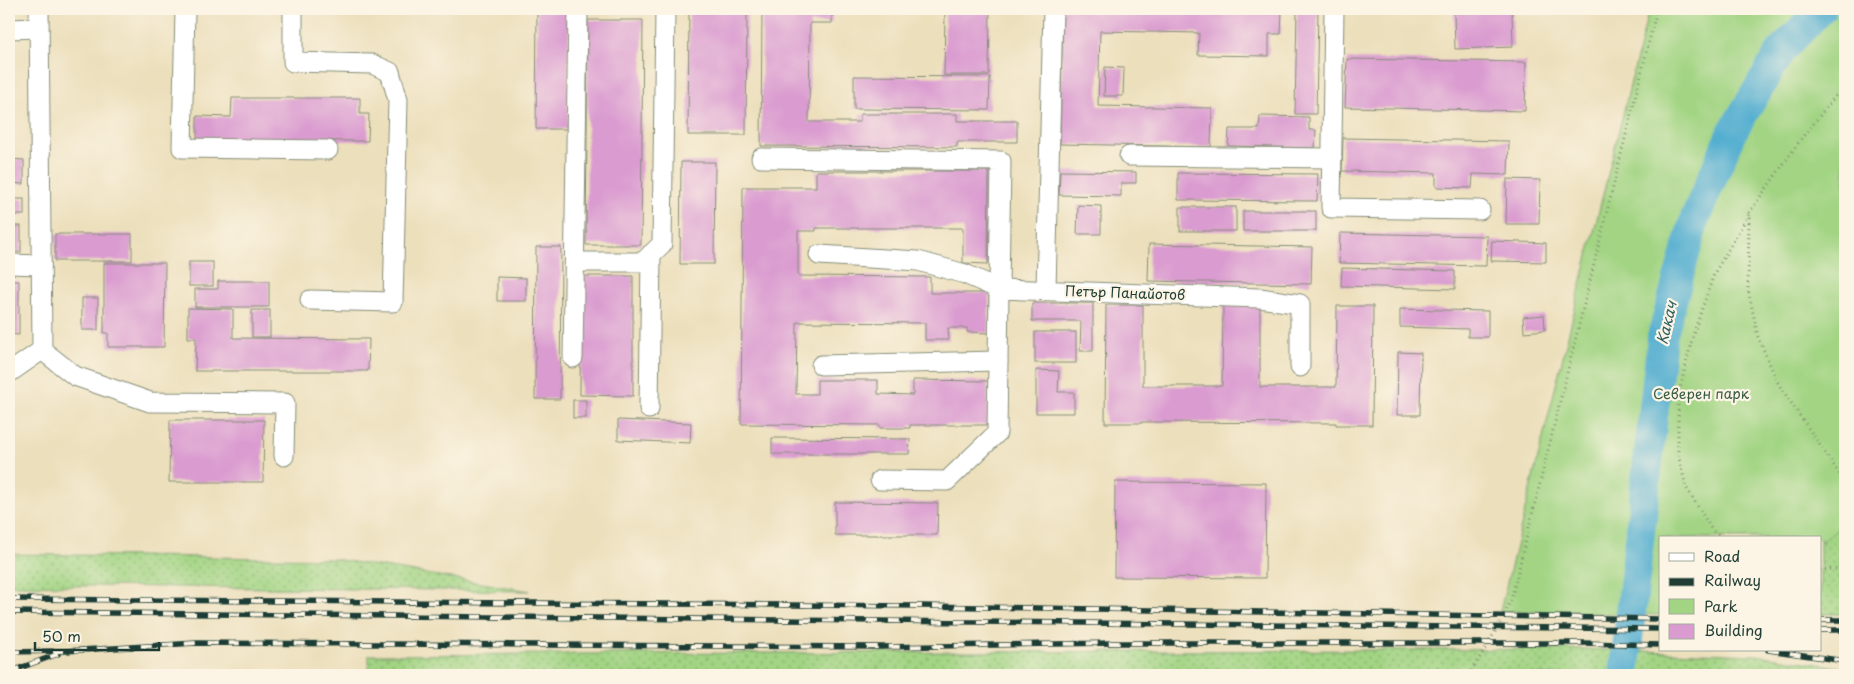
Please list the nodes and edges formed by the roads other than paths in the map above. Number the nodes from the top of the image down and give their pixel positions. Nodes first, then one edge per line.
1 (39, 9) edge
2 (185, 9) edge
3 (293, 9) edge
4 (578, 9) edge
5 (665, 9) edge
6 (1053, 9) edge
7 (1334, 9) edge
8 (38, 28) junction
9 (9, 29) edge
10 (328, 150) dead end
11 (1129, 156) dead end
12 (761, 158) dead end
13 (1332, 158) junction
14 (1480, 210) dead end
15 (651, 254) junction
16 (819, 255) dead end
17 (574, 262) junction
18 (9, 264) edge
19 (41, 265) junction
20 (999, 289) junction
21 (1046, 290) junction
22 (310, 300) dead end
23 (38, 353) junction
24 (9, 355) edge
25 (573, 358) dead end
26 (998, 361) junction
27 (821, 364) dead end
28 (1300, 368) dead end
29 (9, 373) edge
30 (649, 409) dead end
31 (284, 456) dead end
32 (880, 480) dead end

1 - 8 street
2 - 10 street
3 - 22 street
4 - 17 street
5 - 15 street
6 - 21 street, Петър Панайотов
7 - 13 street
8 - 9 street
8 - 19 street
11 - 13 street
12 - 20 street
13 - 14 street
15 - 17 street
15 - 30 street
16 - 20 street
17 - 25 street
18 - 19 street
19 - 23 street
20 - 21 street
20 - 26 street
21 - 28 street, Петър Панайотов
23 - 24 street
23 - 29 street
23 - 31 street
26 - 27 street
26 - 32 street

